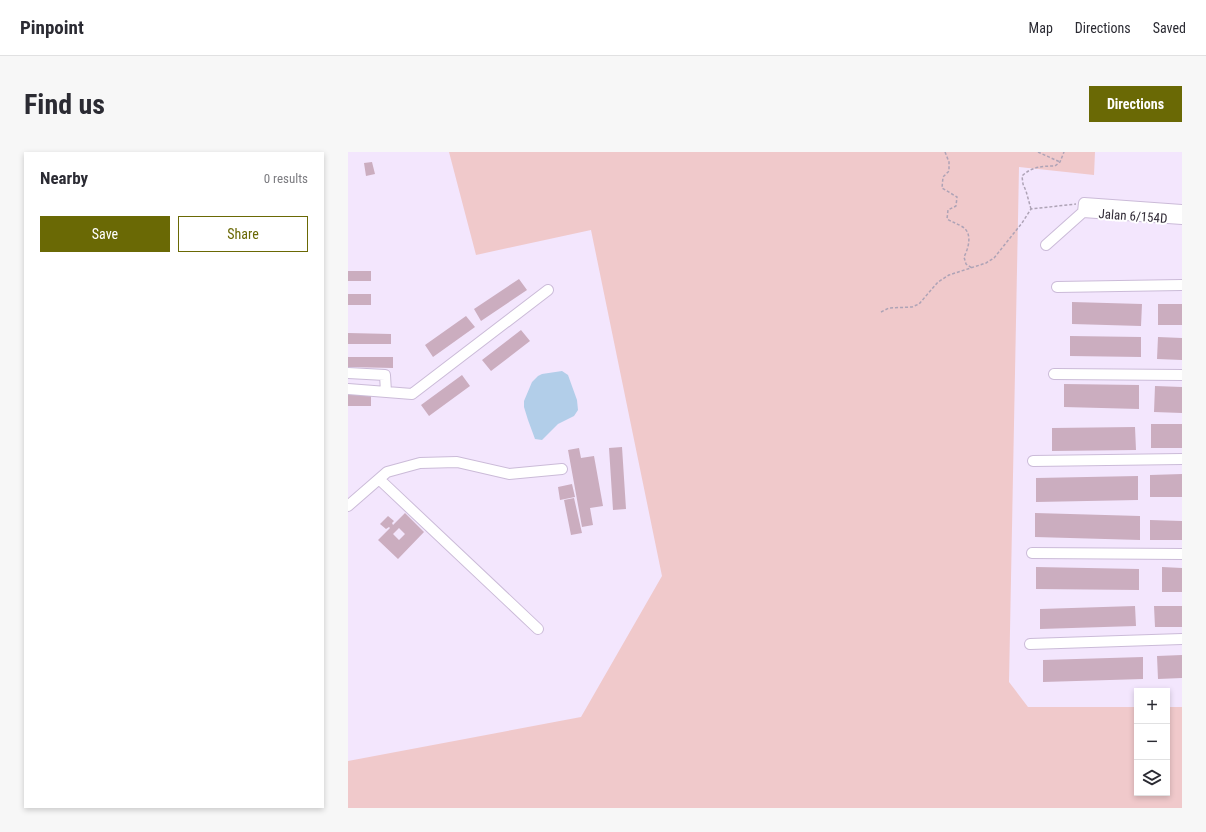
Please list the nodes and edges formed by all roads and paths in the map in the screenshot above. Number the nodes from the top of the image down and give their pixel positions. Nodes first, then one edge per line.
1 (945, 152) edge
2 (1038, 152) edge
3 (1064, 152) edge
4 (1060, 162) junction
5 (1083, 208) junction
6 (1031, 209) junction
7 (1182, 210) edge
8 (1182, 219) edge
9 (1046, 245) dead end
10 (972, 268) junction
11 (1182, 285) edge
12 (1057, 287) dead end
13 (548, 290) dead end
14 (881, 312) dead end
15 (348, 373) edge
16 (1054, 374) dead end
17 (1182, 375) edge
18 (348, 389) edge
19 (386, 392) junction
20 (1182, 459) edge
21 (1033, 461) dead end
22 (562, 469) dead end
23 (379, 479) junction
24 (348, 506) edge
25 (1032, 553) dead end
26 (1182, 554) edge
27 (538, 629) dead end
28 (1182, 639) edge
29 (1030, 644) dead end

1 - 10 path
2 - 4 path
3 - 4 path
4 - 6 path
5 - 6 path
5 - 7 street, Jalan 6/154D
5 - 8 street, Jalan 6/154D
5 - 9 street
6 - 10 path
10 - 14 path
11 - 12 street
13 - 19 street
15 - 19 street
16 - 17 street
18 - 19 street
20 - 21 street
22 - 23 street
23 - 24 street
23 - 27 street
25 - 26 street
28 - 29 street

